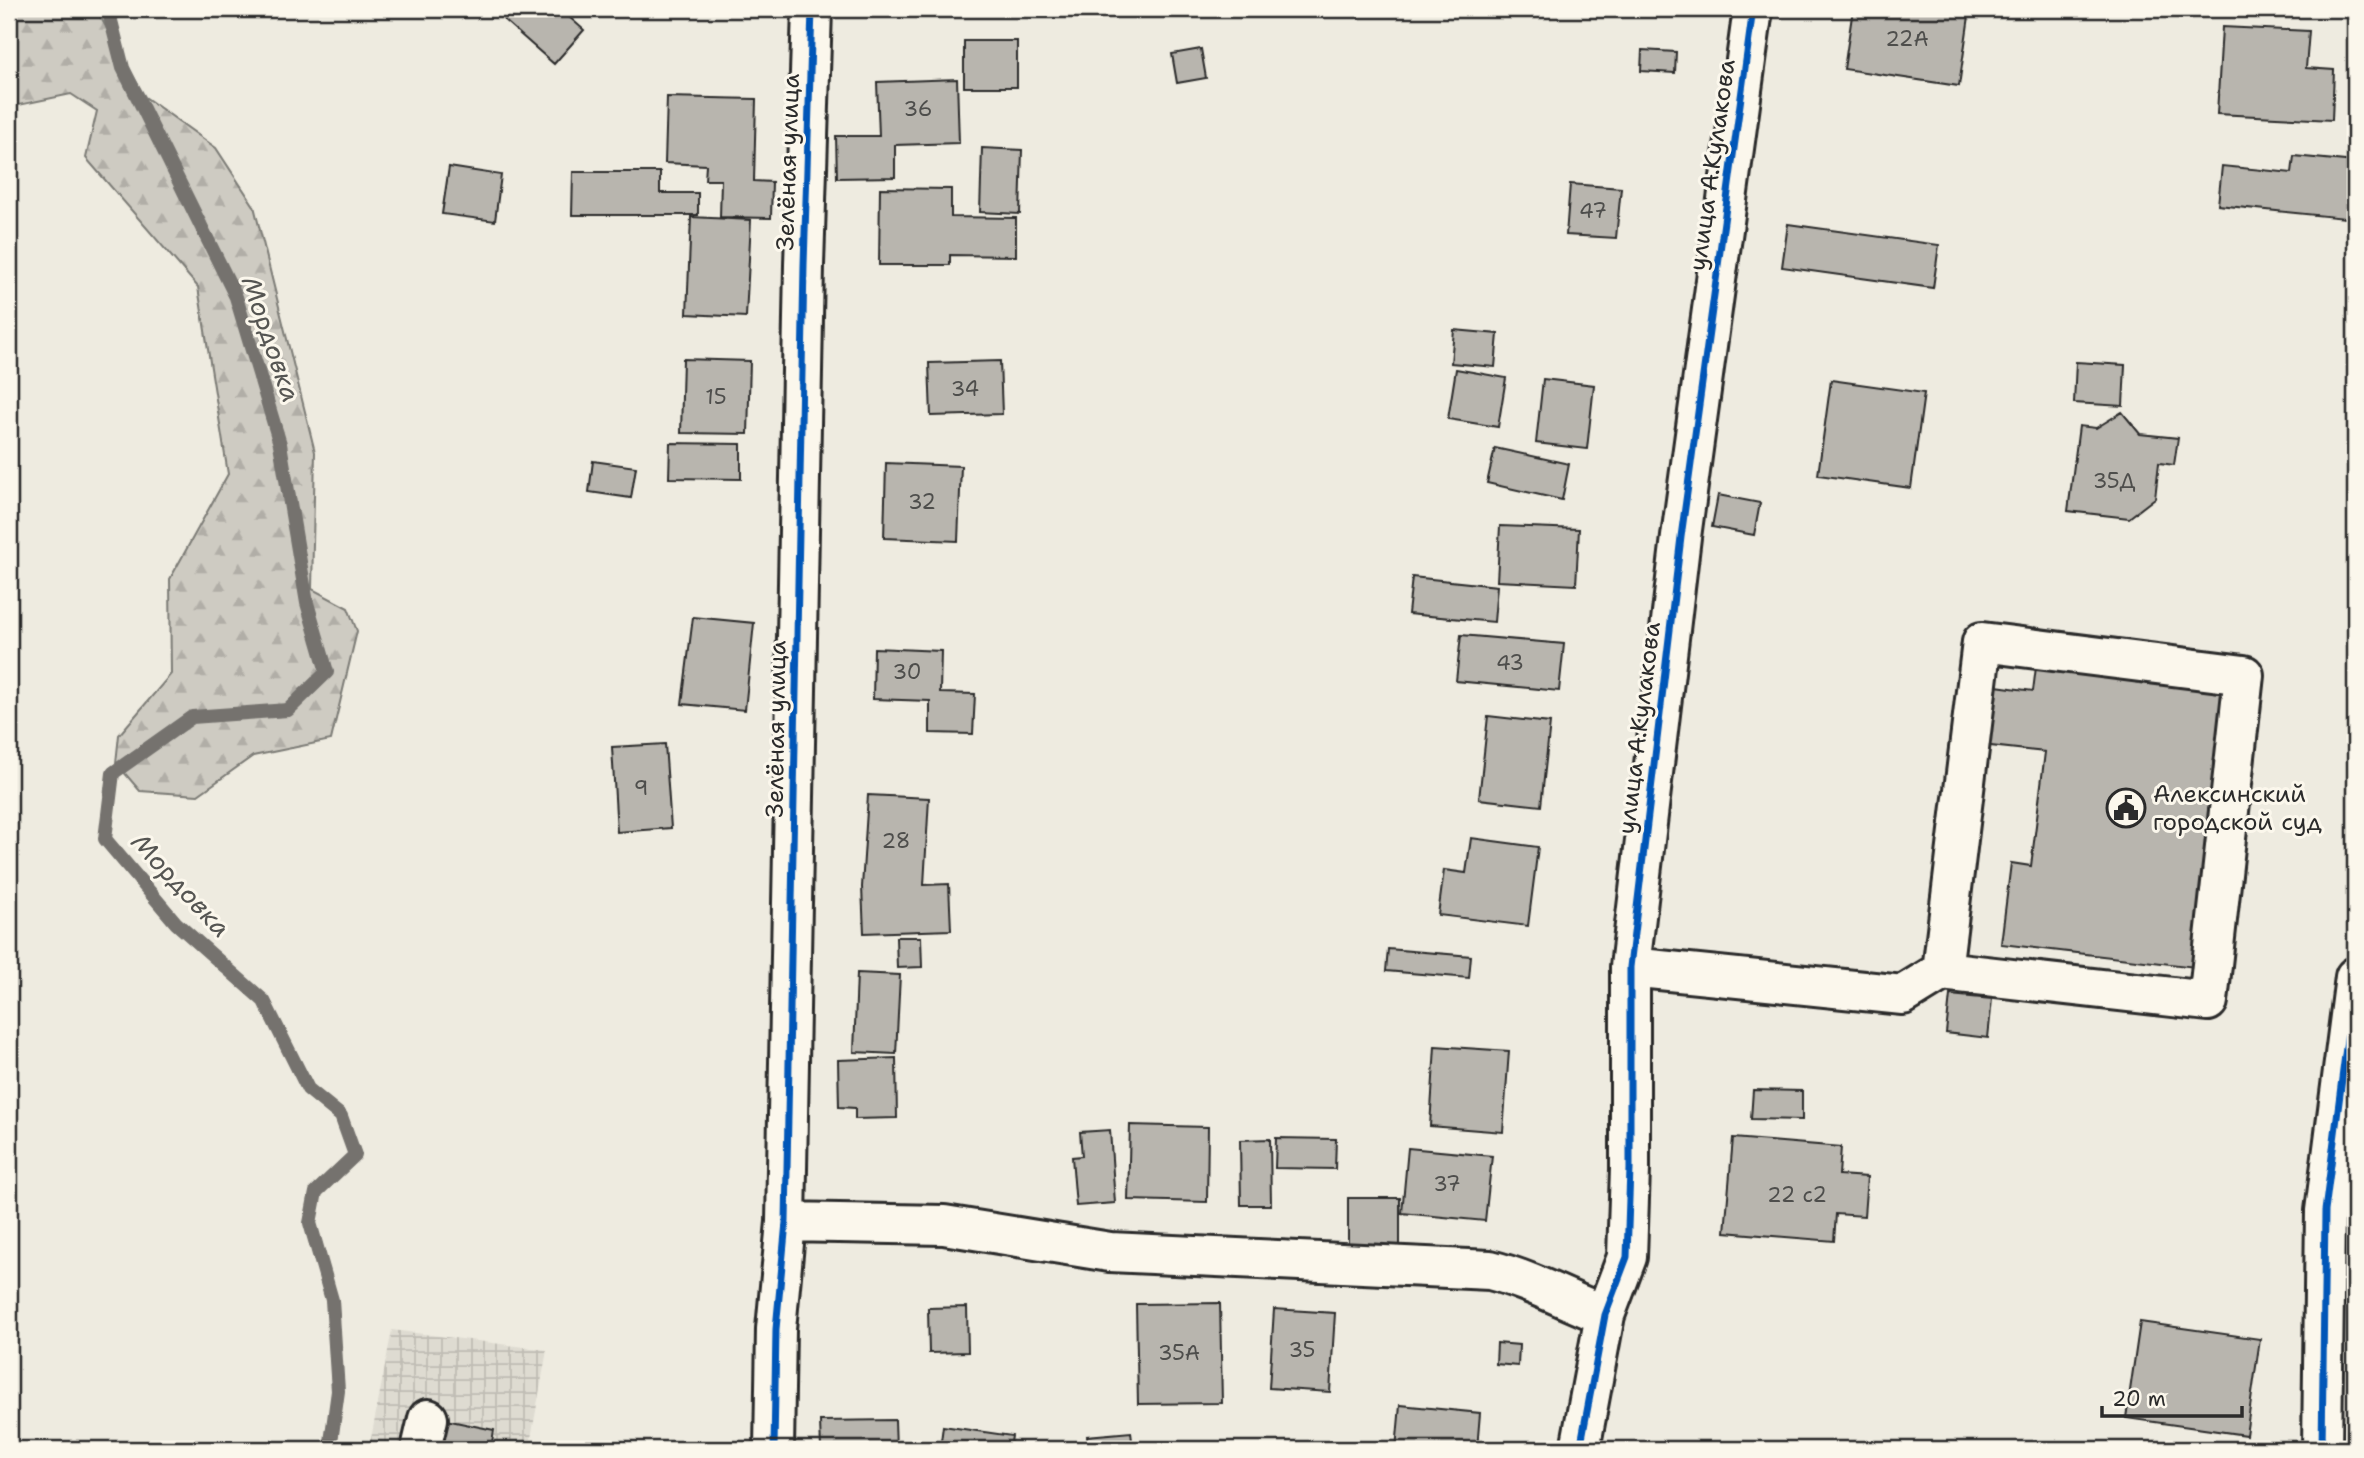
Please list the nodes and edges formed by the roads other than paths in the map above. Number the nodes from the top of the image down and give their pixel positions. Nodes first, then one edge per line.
1 (812, 9) edge
2 (1753, 9) edge
3 (1630, 967) junction
4 (1942, 971) junction
5 (2355, 977) edge
6 (786, 1222) junction
7 (1605, 1315) junction
8 (774, 1449) edge
9 (1580, 1449) edge
10 (2322, 1449) edge

1 - 6 street, Зелёная улица
2 - 3 street, улица А.Кулакова
3 - 4 street
3 - 7 street, улица А.Кулакова
4 - 4 street
5 - 10 street
6 - 7 street
6 - 8 street, Зелёная улица
7 - 9 street, улица А.Кулакова

